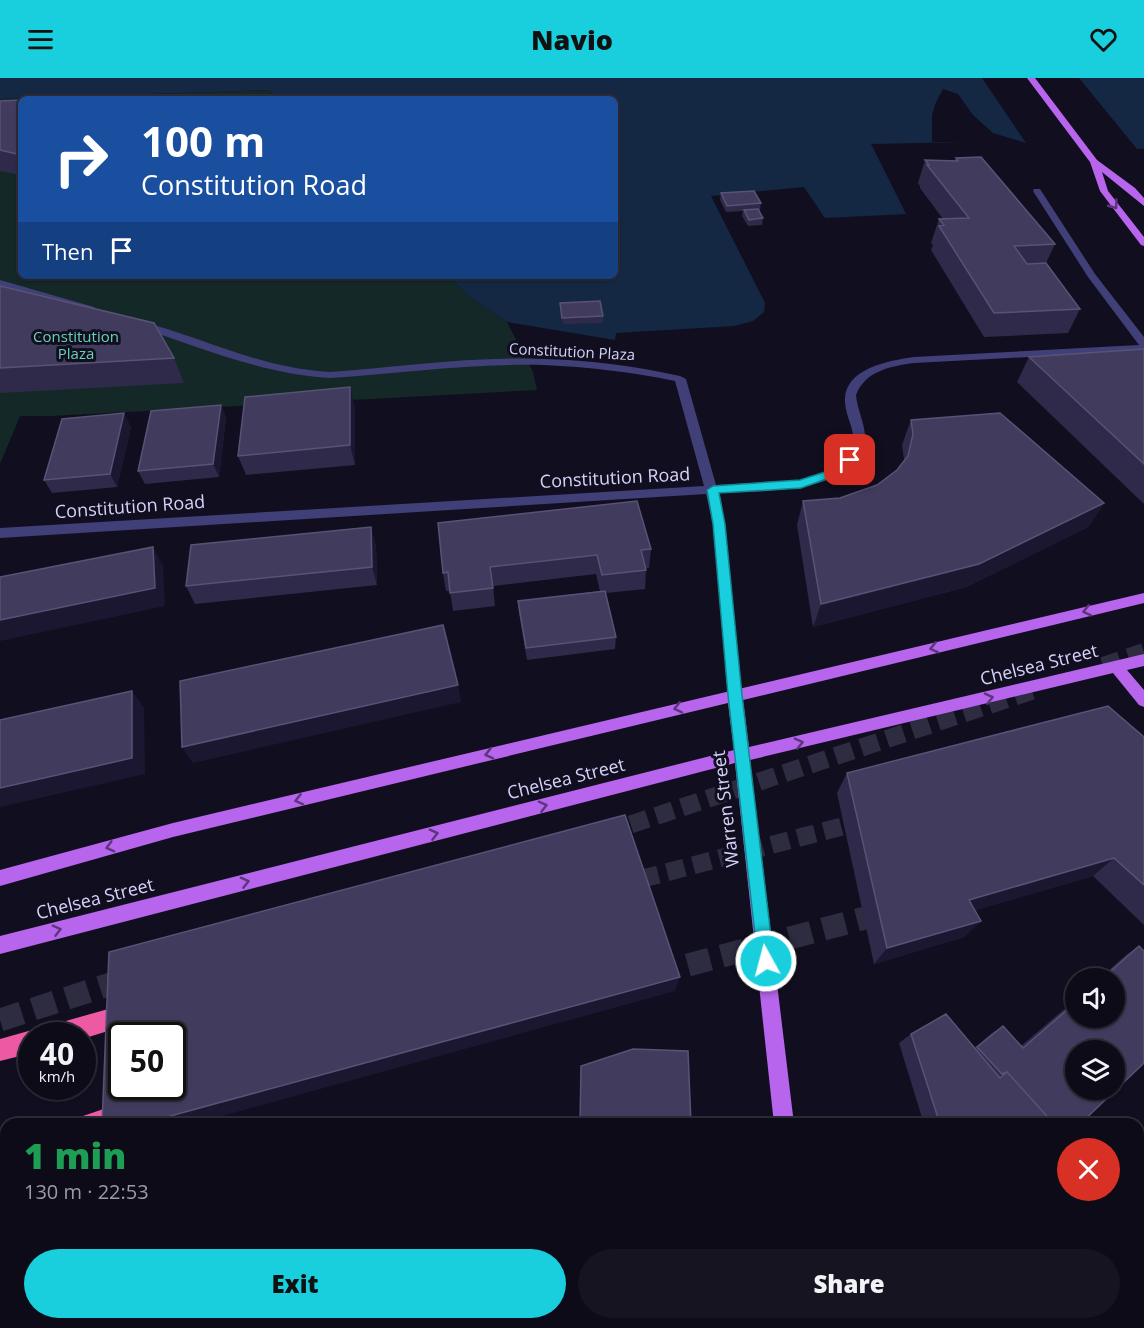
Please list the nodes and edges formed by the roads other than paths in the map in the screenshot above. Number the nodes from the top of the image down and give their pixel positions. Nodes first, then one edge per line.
1 (1031, 78) edge
2 (1094, 162) junction
3 (1037, 191) dead end
4 (1144, 203) edge
5 (1144, 243) edge
6 (0, 283) edge
7 (107, 314) edge
8 (130, 321) edge
9 (1144, 346) edge
10 (713, 490) junction
11 (0, 533) edge
12 (1144, 598) edge
13 (1144, 660) edge
14 (1117, 668) junction
15 (735, 695) junction
16 (1144, 701) edge
17 (742, 755) junction
18 (0, 878) edge
19 (0, 945) edge
20 (126, 1015) edge
21 (96, 1023) edge
22 (18, 1045) edge
23 (0, 1050) edge
24 (124, 1114) edge
25 (111, 1118) edge
26 (783, 1118) edge

1 - 2 main road
2 - 4 main road
2 -> 5 main road
3 - 9 street
6 - 7 street
8 - 10 street, Constitution Plaza
9 - 10 street, Constitution Road
10 - 11 street, Constitution Road
10 - 15 street, Warren Street
12 -> 15 main road
13 - 14 main road, Chelsea Street
14 - 16 main road
17 -> 14 main road, Chelsea Street
15 - 17 main road, Warren Street
15 -> 18 main road
19 -> 17 main road, Chelsea Street
17 - 26 main road, Warren Street
20 - 21 highway
22 - 23 highway
24 - 25 highway

